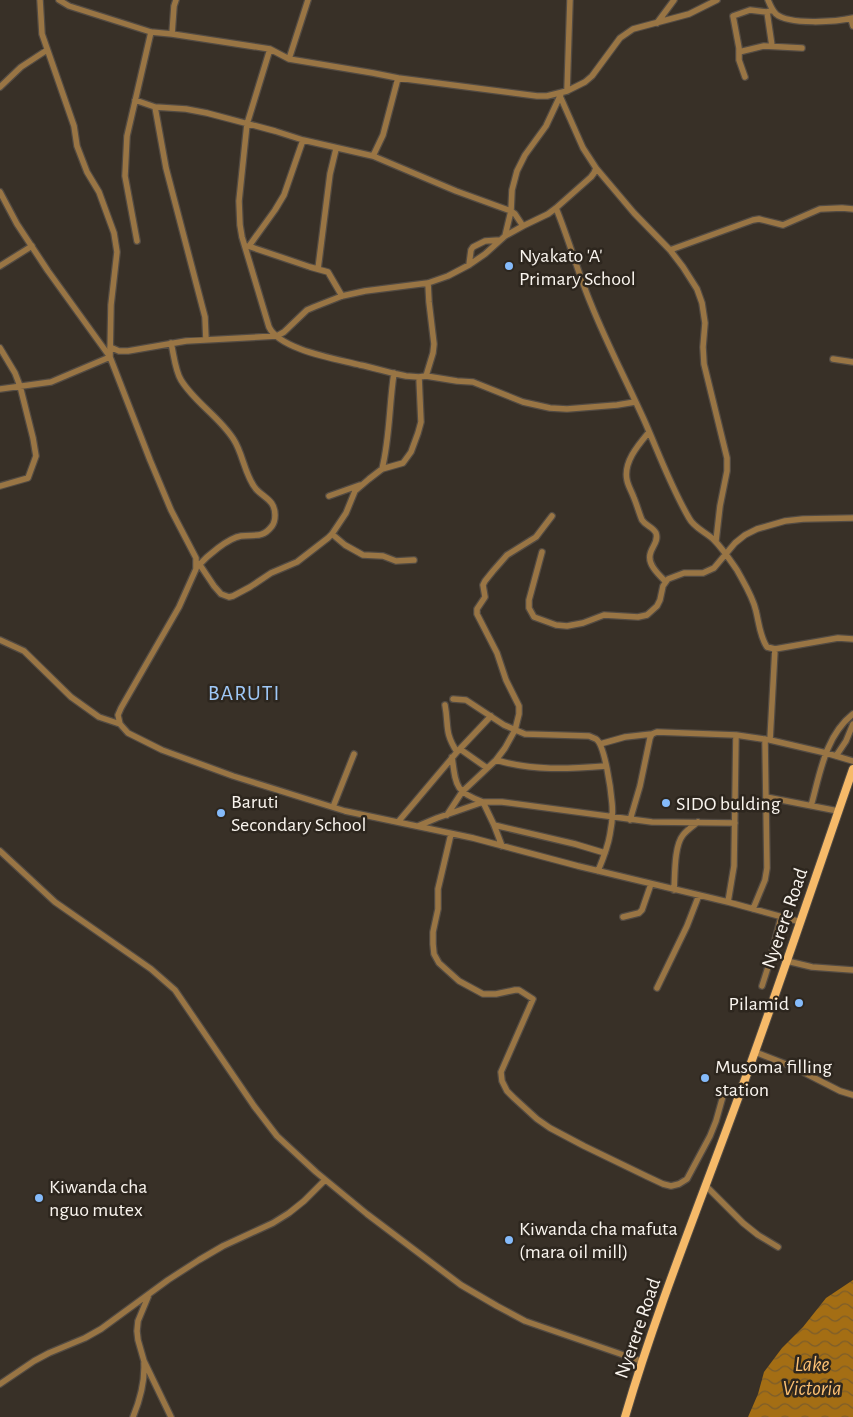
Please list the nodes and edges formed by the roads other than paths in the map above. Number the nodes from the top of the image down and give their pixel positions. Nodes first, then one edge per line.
1 (40, 0) edge
2 (59, 0) edge
3 (176, 0) edge
4 (308, 0) edge
5 (570, 0) edge
6 (674, 0) edge
7 (716, 0) edge
8 (768, 0) edge
9 (770, 11) junction
10 (852, 18) edge
11 (657, 23) junction
12 (853, 26) edge
13 (151, 32) junction
14 (172, 34) junction
15 (772, 46) junction
16 (802, 48) dead end
17 (270, 49) junction
18 (47, 50) junction
19 (739, 52) junction
20 (289, 59) junction
21 (744, 77) dead end
22 (398, 78) junction
23 (0, 86) edge
24 (563, 93) junction
25 (135, 100) junction
26 (155, 107) junction
27 (247, 124) junction
28 (303, 140) junction
29 (336, 148) junction
30 (373, 156) junction
31 (596, 168) junction
32 (0, 192) edge
33 (556, 208) junction
34 (853, 209) edge
35 (511, 211) junction
36 (523, 226) junction
37 (503, 238) junction
38 (137, 241) dead end
39 (247, 245) junction
40 (32, 246) junction
41 (670, 250) junction
42 (470, 265) junction
43 (0, 266) edge
44 (318, 269) junction
45 (428, 283) junction
46 (342, 296) junction
47 (277, 336) junction
48 (206, 340) junction
49 (172, 343) junction
50 (110, 347) junction
51 (0, 348) edge
52 (110, 357) junction
53 (832, 359) dead end
54 (853, 362) edge
55 (394, 373) junction
56 (426, 376) junction
57 (419, 377) junction
58 (20, 386) junction
59 (0, 389) edge
60 (636, 402) junction
61 (649, 432) junction
62 (382, 469) junction
63 (362, 485) junction
64 (0, 486) edge
65 (329, 496) dead end
66 (552, 516) dead end
67 (853, 518) edge
68 (332, 534) junction
69 (716, 541) junction
70 (542, 552) dead end
71 (726, 554) junction
72 (414, 560) dead end
73 (198, 567) junction
74 (665, 581) junction
75 (853, 639) edge
76 (0, 640) edge
77 (775, 649) junction
78 (453, 699) dead end
79 (445, 705) dead end
80 (853, 714) edge
81 (491, 716) junction
82 (120, 724) junction
83 (853, 724) edge
84 (515, 730) junction
85 (652, 734) junction
86 (736, 735) junction
87 (768, 739) junction
88 (600, 744) junction
89 (458, 750) junction
90 (826, 753) junction
91 (354, 754) dead end
92 (836, 756) junction
93 (452, 757) junction
94 (496, 760) junction
95 (853, 761) edge
96 (606, 766) junction
97 (487, 768) junction
98 (853, 769) edge
99 (462, 792) junction
100 (766, 797) junction
101 (483, 802) junction
102 (811, 806) junction
103 (333, 807) junction
104 (838, 811) junction
105 (447, 815) junction
106 (612, 817) junction
107 (630, 820) junction
108 (398, 822) junction
109 (698, 822) junction
110 (735, 823) junction
111 (494, 825) junction
112 (418, 826) junction
113 (451, 834) junction
114 (502, 846) junction
115 (1, 853) edge
116 (605, 853) junction
117 (598, 871) junction
118 (651, 884) junction
119 (674, 890) junction
120 (699, 895) junction
121 (728, 902) junction
122 (753, 909) junction
123 (623, 917) dead end
124 (781, 917) junction
125 (801, 922) junction
126 (787, 961) junction
127 (853, 970) edge
128 (762, 986) dead end
129 (658, 988) dead end
130 (755, 1052) junction
131 (853, 1095) edge
132 (723, 1096) dead end
133 (325, 1180) junction
134 (706, 1186) junction
135 (778, 1247) dead end
136 (149, 1295) junction
137 (144, 1360) junction
138 (641, 1361) junction
139 (0, 1384) edge
140 (133, 1417) edge
141 (171, 1417) edge
142 (625, 1417) edge

1 - 18 street
2 - 13 street
3 - 14 street
4 - 20 street
5 - 24 street
6 - 11 street
7 - 11 street
8 - 9 street
9 - 10 street
9 - 15 street
9 - 19 street
10 - 12 street
11 - 24 street
13 - 14 street
13 - 25 street
14 - 17 street
15 - 16 street
15 - 19 street
17 - 20 street
17 - 27 street
18 - 23 street
18 - 50 street
19 - 21 street
20 - 22 street
22 - 24 street
22 - 30 street
24 - 31 street
24 - 35 street
25 - 26 street
25 - 38 street
26 - 27 street
26 - 48 street
27 - 28 street
27 - 39 street
28 - 29 street
28 - 39 street
29 - 30 street
29 - 44 street
30 - 35 street
31 - 33 street
31 - 41 street
32 - 40 street
33 - 36 street
33 - 60 street
34 - 41 street
35 - 36 street
35 - 37 street
36 - 37 street
37 - 42 street
37 - 42 street
39 - 44 street
39 - 47 street
40 - 43 street
40 - 52 street
41 - 69 street
42 - 45 street
44 - 46 street
45 - 46 street
45 - 56 street
46 - 47 street
47 - 48 street
47 - 55 street
48 - 49 street
49 - 50 street
49 - 73 street
50 - 52 street
51 - 58 street
52 - 58 street
52 - 73 street
53 - 54 street
55 - 57 street
55 - 62 street
56 - 57 street
56 - 60 street
57 - 62 street
58 - 59 street
58 - 64 street
60 - 61 street
61 - 69 street
61 - 74 street
62 - 63 street
63 - 65 street
63 - 68 street
66 - 84 street
67 - 71 street
68 - 72 street
68 - 73 street
69 - 71 street
70 - 74 street
71 - 74 street
71 - 77 street
73 - 82 street
75 - 77 street
76 - 82 street
77 - 87 street
78 - 81 street
79 - 89 street
80 - 90 street
81 - 84 street
81 - 89 street
82 - 103 street
83 - 92 street
84 - 88 street
84 - 94 street
85 - 86 street
85 - 88 street
85 - 107 street
86 - 87 street
86 - 110 street
87 - 90 street
87 - 100 street
88 - 96 street
89 - 93 street
89 - 97 street
90 - 92 street
90 - 102 street
91 - 103 street
92 - 95 street
93 - 99 street
93 - 108 street
94 - 96 street
94 - 97 street
96 - 106 street
97 - 99 street
98 - 104 main road, Nyerere Road
99 - 101 street
99 - 105 street
100 - 102 street
100 - 122 street
101 - 105 street
101 - 106 street
101 - 111 street
102 - 104 street
103 - 108 street
104 - 125 main road, Nyerere Road
105 - 112 street
106 - 107 street
106 - 116 street
107 - 109 street
108 - 112 street
109 - 110 street
109 - 119 street
110 - 121 street
111 - 114 street
111 - 116 street
112 - 113 street
113 - 114 street
113 - 132 street
114 - 117 street
115 - 133 street
116 - 117 street
117 - 118 street
118 - 119 street
118 - 123 street
119 - 120 street
120 - 121 street
120 - 129 street
121 - 122 street
122 - 124 street
124 - 125 street
124 - 128 street
125 - 126 main road, Nyerere Road
126 - 127 street
126 - 130 main road, Nyerere Road
130 - 131 street
130 - 134 main road, Nyerere Road
133 - 136 street
133 - 138 street
134 - 135 street
134 - 138 main road, Nyerere Road
136 - 137 street
136 - 139 street
137 - 140 street
137 - 141 street
138 - 142 main road, Nyerere Road

